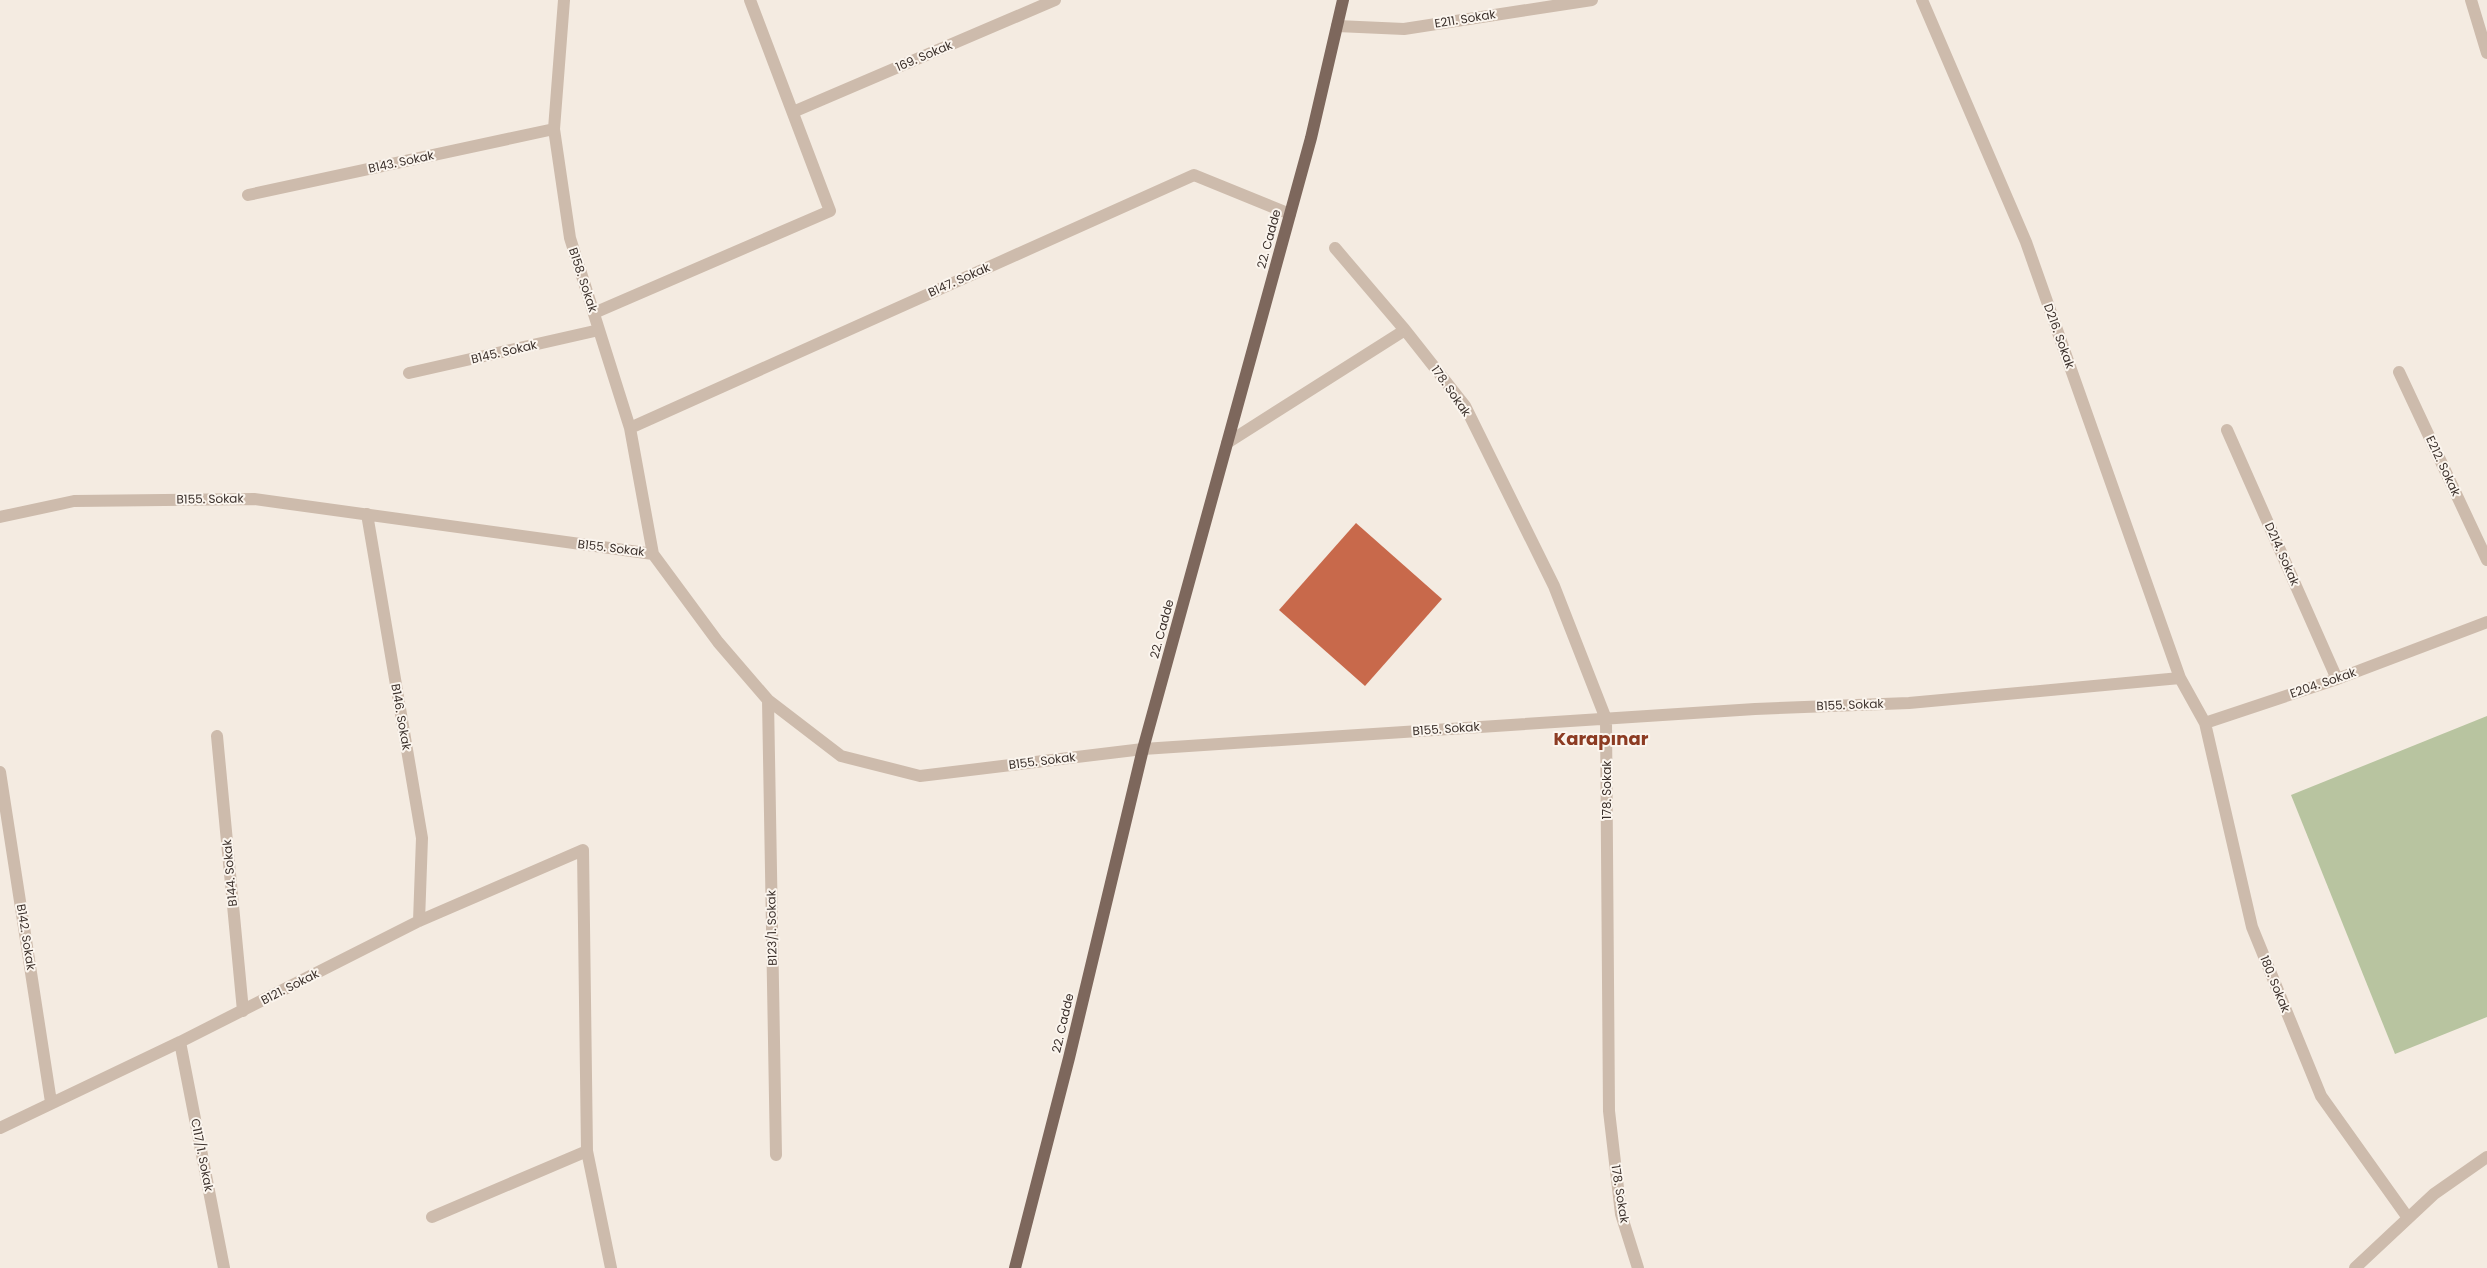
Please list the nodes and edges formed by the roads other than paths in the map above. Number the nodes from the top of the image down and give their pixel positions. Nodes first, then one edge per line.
1 (564, 0) edge
2 (750, 0) edge
3 (1055, 0) edge
4 (1343, 0) edge
5 (1592, 0) edge
6 (1922, 0) edge
7 (2471, 0) edge
8 (1337, 26) junction
9 (2487, 53) edge
10 (793, 112) junction
11 (554, 129) junction
12 (248, 196) dead end
13 (1290, 214) junction
14 (1335, 248) dead end
15 (594, 313) junction
16 (599, 330) junction
17 (1405, 330) junction
18 (2399, 372) dead end
19 (409, 373) dead end
20 (630, 428) junction
21 (2227, 430) dead end
22 (1227, 443) junction
23 (367, 514) junction
24 (0, 517) edge
25 (653, 554) junction
26 (2487, 560) edge
27 (2487, 622) edge
28 (2180, 678) junction
29 (2337, 679) junction
30 (768, 700) junction
31 (1606, 719) junction
32 (2205, 723) junction
33 (217, 736) dead end
34 (1143, 749) junction
35 (0, 772) edge
36 (419, 921) junction
37 (243, 1011) junction
38 (180, 1042) junction
39 (51, 1102) junction
40 (0, 1128) edge
41 (587, 1151) junction
42 (776, 1156) dead end
43 (2487, 1157) edge
44 (432, 1217) dead end
45 (2408, 1218) junction
46 (224, 1268) edge
47 (611, 1268) edge
48 (1015, 1268) edge
49 (1638, 1268) edge
50 (2356, 1268) edge

1 - 11 street, B158. Sokak
2 - 10 street
3 - 10 street, 169. Sokak
4 - 8 main road, 22. Cadde
5 - 8 street, E211. Sokak
6 - 28 street, D216. Sokak
7 - 9 street
8 - 13 main road, 22. Cadde
10 - 15 street
11 - 12 street, B143. Sokak
11 - 15 street, B158. Sokak
13 - 20 street, B147. Sokak
13 - 22 main road, 22. Cadde
14 - 17 street, 178. Sokak
15 - 16 street, B158. Sokak
16 - 19 street, B145. Sokak
16 - 20 street, B158. Sokak
17 - 22 street
17 - 31 street, 178. Sokak
18 - 26 street, E212. Sokak
20 - 25 street, B158. Sokak
21 - 29 street, D214. Sokak
22 - 34 main road, 22. Cadde
23 - 24 street, B155. Sokak
23 - 25 street, B155. Sokak
23 - 36 street, B146. Sokak
25 - 30 street, B155. Sokak
27 - 29 street, E204. Sokak
28 - 31 street, B155. Sokak
28 - 32 street
29 - 32 street, E204. Sokak
30 - 34 street, B155. Sokak
30 - 42 street, B123/1. Sokak
31 - 34 street, B155. Sokak
31 - 49 street, 178. Sokak
32 - 45 street, 180. Sokak
33 - 37 street, B144. Sokak
34 - 48 main road, 22. Cadde
35 - 39 street, B142. Sokak
36 - 37 street, B121. Sokak
36 - 41 street, B121. Sokak
37 - 38 street, B121. Sokak
38 - 39 street, B121. Sokak
38 - 46 street, C117/1. Sokak
39 - 40 street, B121. Sokak
41 - 44 street
41 - 47 street
43 - 45 street
45 - 50 street

